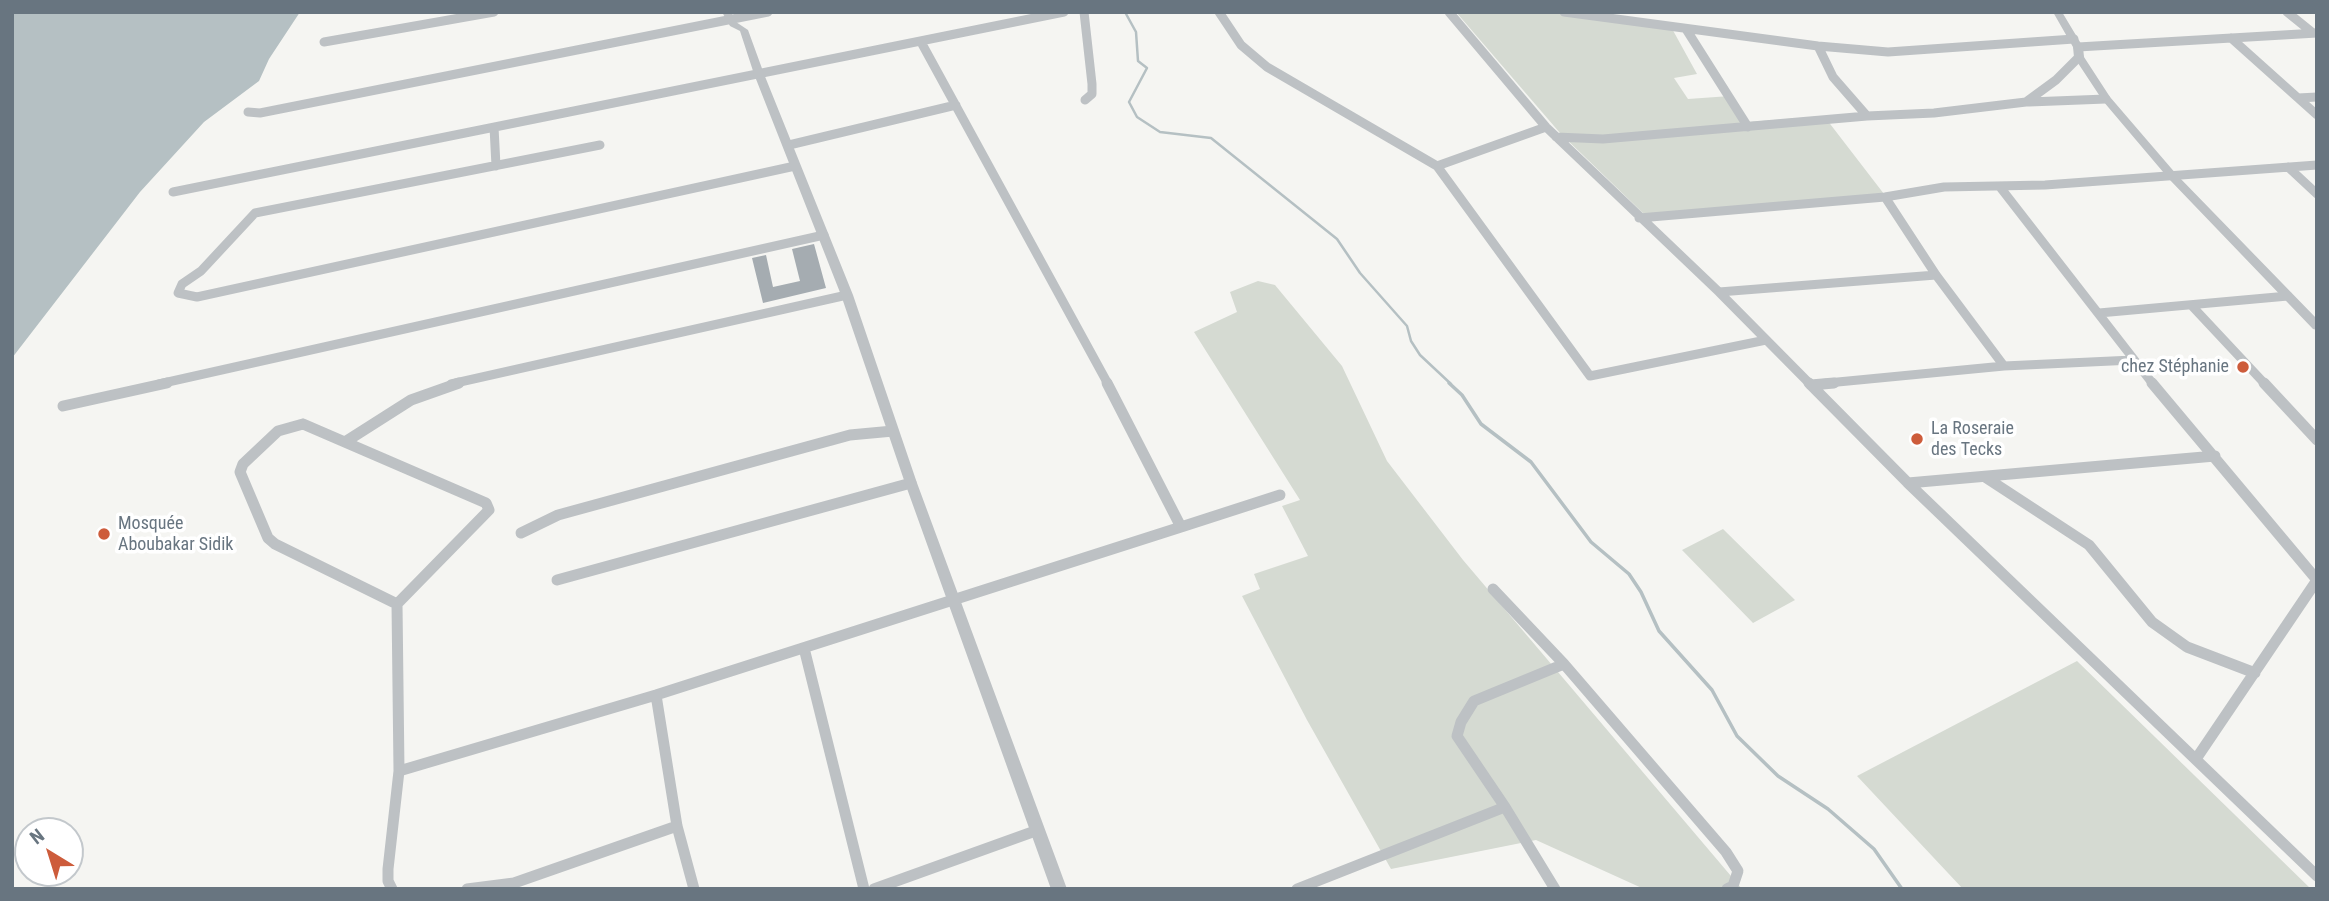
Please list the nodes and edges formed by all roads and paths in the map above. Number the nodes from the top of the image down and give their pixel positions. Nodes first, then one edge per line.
1 (494, 12) edge
2 (768, 12) edge
3 (1064, 12) edge
4 (1084, 12) edge
5 (1219, 12) edge
6 (1449, 12) edge
7 (1564, 12) edge
8 (2057, 12) edge
9 (2287, 12) edge
10 (728, 17) edge
11 (1686, 29) junction
12 (2315, 33) edge
13 (2231, 38) junction
14 (324, 42) dead end
15 (921, 42) junction
16 (1818, 46) junction
17 (2077, 48) junction
18 (759, 74) junction
19 (2317, 97) edge
20 (2298, 98) junction
21 (2106, 99) junction
22 (1085, 100) dead end
23 (2026, 102) junction
24 (956, 105) junction
25 (248, 112) dead end
26 (2317, 115) edge
27 (1867, 116) junction
28 (494, 127) junction
29 (1546, 127) junction
30 (1748, 127) junction
31 (1556, 137) junction
32 (600, 145) dead end
33 (789, 145) junction
34 (2317, 164) edge
35 (496, 166) junction
36 (796, 166) junction
37 (1437, 166) junction
38 (2288, 167) junction
39 (2173, 177) junction
40 (2000, 187) junction
41 (173, 192) dead end
42 (2317, 194) edge
43 (1885, 197) junction
44 (1639, 218) junction
45 (824, 235) junction
46 (1936, 275) junction
47 (1719, 292) junction
48 (847, 295) junction
49 (2288, 296) junction
50 (2192, 306) junction
51 (2099, 313) junction
52 (2317, 327) edge
53 (1766, 340) junction
54 (2133, 360) junction
55 (2004, 366) junction
56 (1811, 385) junction
57 (63, 406) dead end
58 (893, 431) junction
59 (2317, 440) edge
60 (345, 442) junction
61 (2215, 456) junction
62 (1985, 477) junction
63 (911, 483) junction
64 (1908, 483) junction
65 (1280, 495) dead end
66 (1181, 527) junction
67 (521, 533) dead end
68 (557, 580) dead end
69 (2317, 580) edge
70 (1493, 589) dead end
71 (955, 601) junction
72 (397, 604) junction
73 (804, 648) junction
74 (1564, 664) junction
75 (2255, 673) junction
76 (656, 695) junction
77 (2196, 759) junction
78 (399, 771) junction
79 (1505, 807) junction
80 (677, 826) junction
81 (1038, 830) junction
82 (2317, 876) edge
83 (515, 886) edge
84 (392, 889) edge
85 (467, 889) edge
86 (694, 889) edge
87 (864, 889) edge
88 (874, 889) edge
89 (1059, 889) edge
90 (1297, 889) edge
91 (1555, 889) edge
92 (1727, 889) edge

1 - 14 street
2 - 10 street
3 - 15 street
4 - 22 street
5 - 37 street
6 - 29 street
7 - 11 street
8 - 17 street
9 - 12 street
10 - 18 street
10 - 25 street
11 - 16 street
11 - 30 street
12 - 13 street
13 - 17 street
13 - 20 street
15 - 18 street
15 - 24 street
16 - 17 street
16 - 27 street
17 - 21 street
17 - 23 street
18 - 28 street
18 - 33 street
19 - 20 street
20 - 26 street
21 - 23 street
21 - 39 street
23 - 27 street
24 - 33 street
24 - 66 street
27 - 30 street
28 - 35 street
28 - 41 street
29 - 31 street
29 - 37 street
30 - 31 street
31 - 44 street
32 - 35 street
33 - 36 street
34 - 38 street
35 - 36 street
36 - 45 street
37 - 53 street
38 - 39 street
38 - 42 street
39 - 40 street
39 - 49 street
40 - 43 street
40 - 51 street
43 - 44 street
43 - 46 street
44 - 47 street
45 - 48 street
45 - 57 street
46 - 47 street
46 - 55 street
47 - 53 street
48 - 58 street
48 - 60 street
49 - 50 street
49 - 52 street
50 - 51 street
50 - 59 street
51 - 54 street
53 - 56 street
54 - 55 street
54 - 61 street
55 - 56 street
56 - 64 street
58 - 63 street
58 - 67 street
60 - 72 street
60 - 72 street
61 - 62 street
61 - 69 street
62 - 64 street
62 - 75 street
63 - 68 street
63 - 71 street
64 - 77 street
65 - 66 street
66 - 71 street
69 - 75 street
70 - 74 street
71 - 73 street
71 - 81 street
72 - 78 street
73 - 76 street
73 - 87 street
74 - 79 street
74 - 92 street
75 - 77 street
76 - 78 street
76 - 80 street
77 - 82 street
78 - 84 street
79 - 90 street
79 - 91 street
80 - 83 street
80 - 86 street
81 - 88 street
81 - 89 street
83 - 85 street

